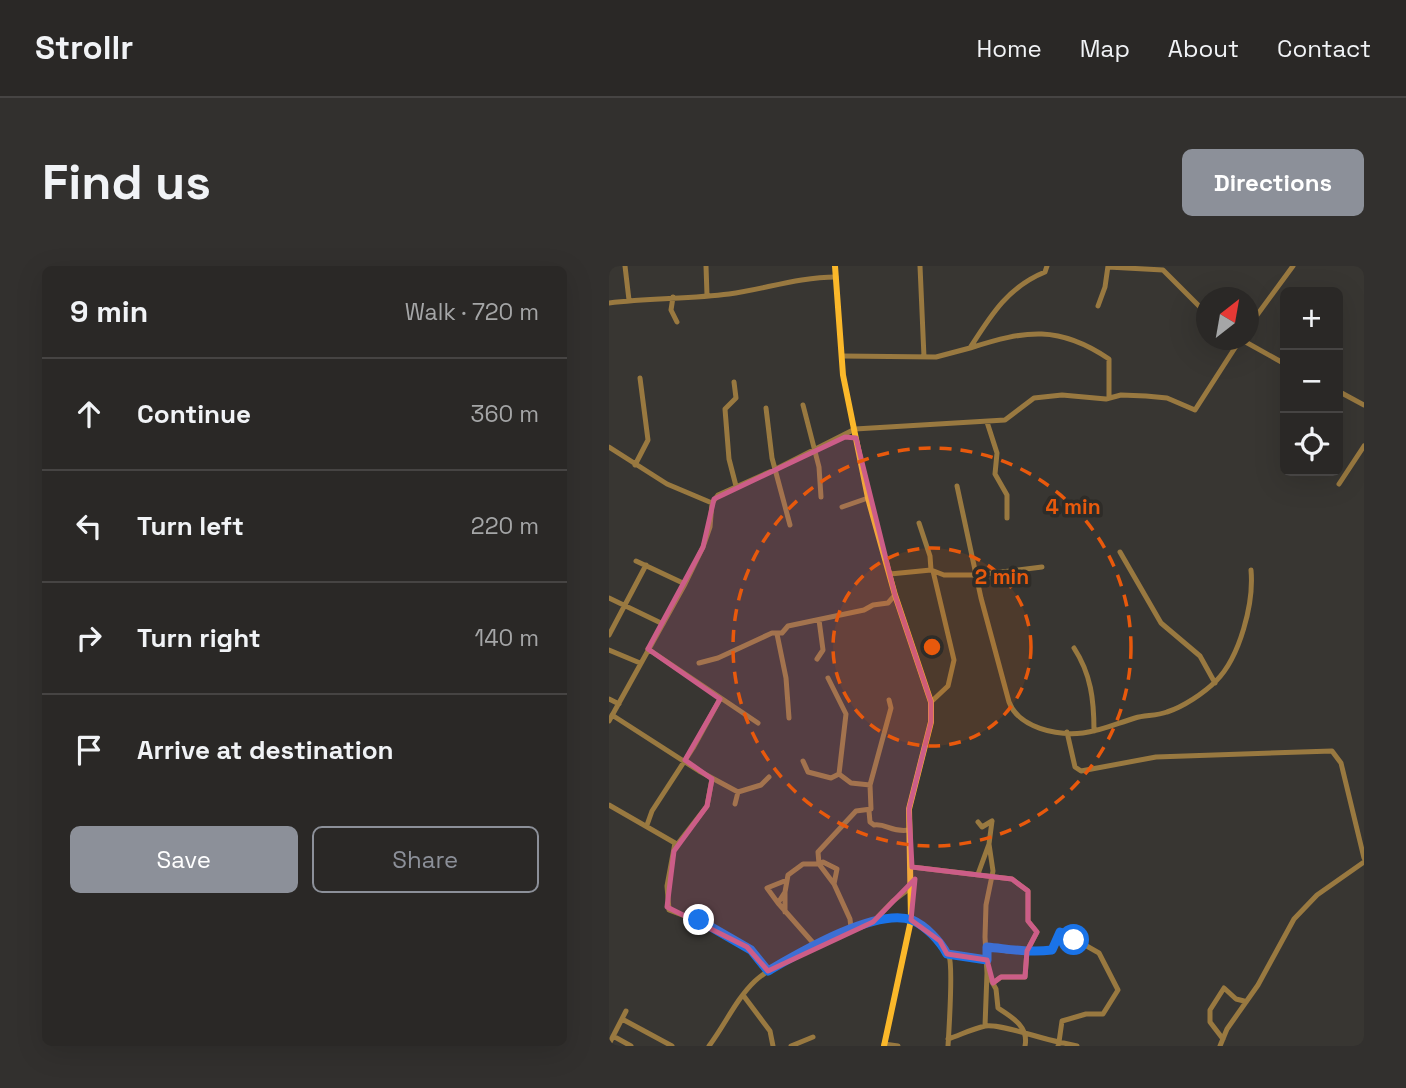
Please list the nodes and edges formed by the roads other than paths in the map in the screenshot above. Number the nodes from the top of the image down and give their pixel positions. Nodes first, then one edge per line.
1 (625, 266) edge
2 (706, 266) edge
3 (835, 266) edge
4 (920, 266) edge
5 (1048, 266) edge
6 (1108, 266) edge
7 (1292, 268) edge
8 (836, 277) junction
9 (707, 295) junction
10 (673, 297) junction
11 (629, 300) junction
12 (609, 303) edge
13 (1196, 304) edge
14 (1098, 306) dead end
15 (1259, 312) edge
16 (677, 322) dead end
17 (971, 348) junction
18 (1234, 350) edge
19 (1259, 350) edge
20 (842, 356) junction
21 (924, 357) junction
22 (1280, 361) edge
23 (640, 378) dead end
24 (734, 382) dead end
25 (1343, 394) edge
26 (1109, 398) junction
27 (803, 405) dead end
28 (1364, 405) edge
29 (766, 408) dead end
30 (987, 422) junction
31 (855, 429) junction
32 (845, 437) junction
33 (856, 438) junction
34 (1364, 446) edge
35 (609, 447) edge
36 (814, 447) junction
37 (635, 465) junction
38 (775, 470) junction
39 (1339, 484) dead end
40 (736, 486) junction
41 (957, 486) dead end
42 (821, 497) dead end
43 (868, 498) junction
44 (712, 503) junction
45 (842, 507) dead end
46 (1007, 518) dead end
47 (919, 523) dead end
48 (790, 525) dead end
49 (1120, 552) dead end
50 (636, 561) dead end
51 (646, 565) junction
52 (1042, 567) dead end
53 (1251, 570) dead end
54 (932, 571) junction
55 (890, 574) junction
56 (976, 575) junction
57 (685, 584) junction
58 (895, 595) junction
59 (609, 598) edge
60 (624, 605) junction
61 (819, 620) junction
62 (663, 624) junction
63 (777, 634) junction
64 (609, 635) edge
65 (1074, 648) dead end
66 (648, 649) junction
67 (609, 650) edge
68 (817, 659) dead end
69 (641, 663) junction
70 (699, 663) dead end
71 (828, 678) dead end
72 (1215, 683) junction
73 (609, 699) edge
74 (720, 699) junction
75 (889, 700) dead end
76 (930, 702) junction
77 (619, 704) junction
78 (611, 718) edge
79 (789, 718) dead end
80 (758, 723) dead end
81 (1094, 731) junction
82 (1067, 732) junction
83 (685, 760) junction
84 (803, 761) dead end
85 (839, 774) junction
86 (769, 777) dead end
87 (712, 779) junction
88 (870, 785) junction
89 (738, 792) junction
90 (735, 804) dead end
91 (609, 805) edge
92 (869, 811) junction
93 (978, 822) dead end
94 (647, 825) junction
95 (909, 830) junction
96 (1357, 831) junction
97 (1364, 838) edge
98 (989, 844) junction
99 (676, 846) junction
100 (1364, 860) edge
101 (819, 864) junction
102 (912, 867) junction
103 (978, 874) junction
104 (992, 876) junction
105 (787, 880) junction
106 (834, 884) junction
107 (913, 886) junction
108 (785, 892) junction
109 (778, 904) junction
110 (785, 912) junction
111 (911, 920) junction
112 (873, 922) junction
113 (851, 928) junction
114 (815, 945) junction
115 (987, 947) junction
116 (1027, 951) junction
117 (947, 954) junction
118 (987, 960) junction
119 (768, 971) junction
120 (987, 974) junction
121 (993, 983) junction
122 (743, 995) junction
123 (1244, 1000) junction
124 (627, 1011) dead end
125 (621, 1019) junction
126 (985, 1026) junction
127 (1024, 1035) junction
128 (613, 1036) junction
129 (813, 1037) dead end
130 (948, 1043) edge
131 (1222, 1043) edge
132 (609, 1044) edge
133 (1059, 1044) edge
134 (884, 1045) edge
135 (631, 1046) edge
136 (672, 1046) edge
137 (709, 1046) edge
138 (773, 1046) edge
139 (791, 1046) edge
140 (898, 1046) edge
141 (1025, 1046) edge
142 (1077, 1046) edge

1 - 11 street
2 - 9 street
3 - 8 main road
4 - 21 street
5 - 17 street
6 - 13 street
6 - 14 street
7 - 15 street
8 - 9 street
8 - 20 main road
9 - 10 street
10 - 11 street
10 - 16 street
11 - 12 street
17 - 21 street
17 - 26 street
18 - 26 street
19 - 22 street
20 - 21 street
20 - 31 main road
23 - 37 street
24 - 40 street
25 - 28 street
26 - 30 street
27 - 36 street
29 - 38 street
30 - 31 street
30 - 46 street
31 - 32 street
31 - 33 main road
32 - 33 street
32 - 36 street
33 - 43 main road
34 - 39 street
35 - 37 street
36 - 38 street
36 - 42 street
37 - 44 street
38 - 40 street
38 - 48 street
40 - 44 street
41 - 56 street
43 - 45 street
43 - 55 main road
44 - 57 street
47 - 54 street
49 - 72 street
50 - 51 street
51 - 57 street
51 - 60 street
52 - 56 street
53 - 72 street
54 - 55 street
54 - 56 street
54 - 76 street
55 - 58 main road
56 - 82 street
57 - 62 street
58 - 61 street
58 - 76 main road
59 - 60 street
60 - 62 street
60 - 64 street
61 - 63 street
61 - 68 street
62 - 66 street
63 - 70 street
63 - 79 street
65 - 81 street
66 - 69 street
66 - 74 street
67 - 69 street
69 - 77 street
71 - 85 street
72 - 81 street
73 - 77 street
74 - 80 street
74 - 83 street
75 - 88 street
76 - 95 main road
77 - 78 street
78 - 83 street
81 - 82 street
82 - 96 street
83 - 87 street
83 - 94 street
84 - 85 street
85 - 88 street
86 - 89 street
87 - 89 street
87 - 99 street
88 - 92 street
89 - 90 street
91 - 94 street
92 - 95 street
92 - 101 street
93 - 98 street
94 - 99 street
95 - 102 main road
96 - 97 street
96 - 100 street
98 - 103 street
98 - 104 street
99 - 119 street
100 - 123 street
101 - 105 street
101 - 106 street
101 - 106 street
102 - 103 street
102 - 107 main road
103 - 104 street
104 - 115 street
104 - 116 street
105 - 108 street
105 - 109 street
106 - 113 street
107 - 111 main road
107 - 112 street
108 - 109 street
108 - 110 street
109 - 110 street
110 - 114 street
111 - 112 street
111 - 117 street
111 - 134 main road
112 - 113 street
113 - 114 street
114 - 119 street
115 - 116 street
115 - 118 street
116 - 121 street
116 - 133 street
117 - 118 street
117 - 130 street
118 - 120 street
119 - 122 street
120 - 121 street
120 - 126 street
121 - 127 street
122 - 137 street
122 - 138 street
123 - 131 street
123 - 131 street
124 - 125 street
125 - 128 street
125 - 136 street
126 - 127 street
126 - 130 street
127 - 133 street
127 - 141 street
128 - 132 street
128 - 135 street
129 - 139 street
133 - 142 street
134 - 140 street

